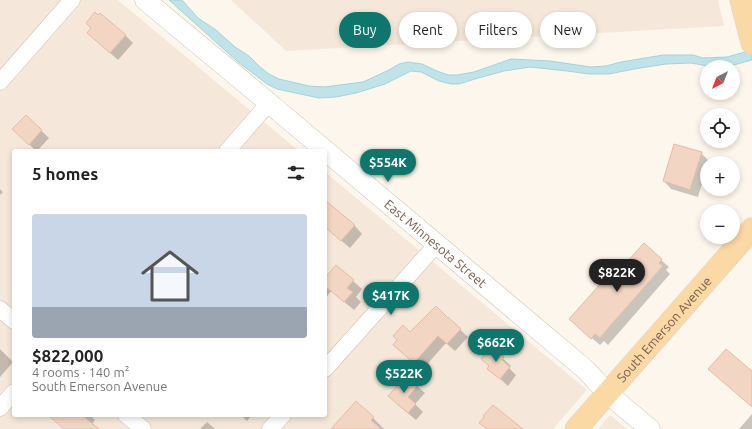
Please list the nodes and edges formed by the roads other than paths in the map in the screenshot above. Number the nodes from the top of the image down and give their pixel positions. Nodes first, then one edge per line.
1 (72, 0) edge
2 (145, 0) edge
3 (741, 0) edge
4 (752, 43) edge
5 (0, 82) edge
6 (269, 103) junction
7 (229, 149) edge
8 (323, 149) edge
9 (327, 152) edge
10 (752, 229) edge
11 (436, 245) junction
12 (0, 309) edge
13 (12, 318) edge
14 (327, 366) edge
15 (607, 393) junction
16 (12, 394) edge
17 (0, 408) edge
18 (128, 417) edge
19 (281, 417) edge
20 (143, 429) edge
21 (270, 429) edge
22 (576, 429) edge
23 (650, 429) edge

1 - 5 street
2 - 6 street, East Minnesota Street
3 - 4 main road
6 - 7 street
6 - 8 street, East Minnesota Street
9 - 11 street, East Minnesota Street
10 - 15 main road, South Emerson Avenue
11 - 14 street
11 - 15 street, East Minnesota Street
12 - 13 street
15 - 22 main road, South Emerson Avenue
15 - 23 street, East Minnesota Street
16 - 17 street
18 - 20 street
19 - 21 street

